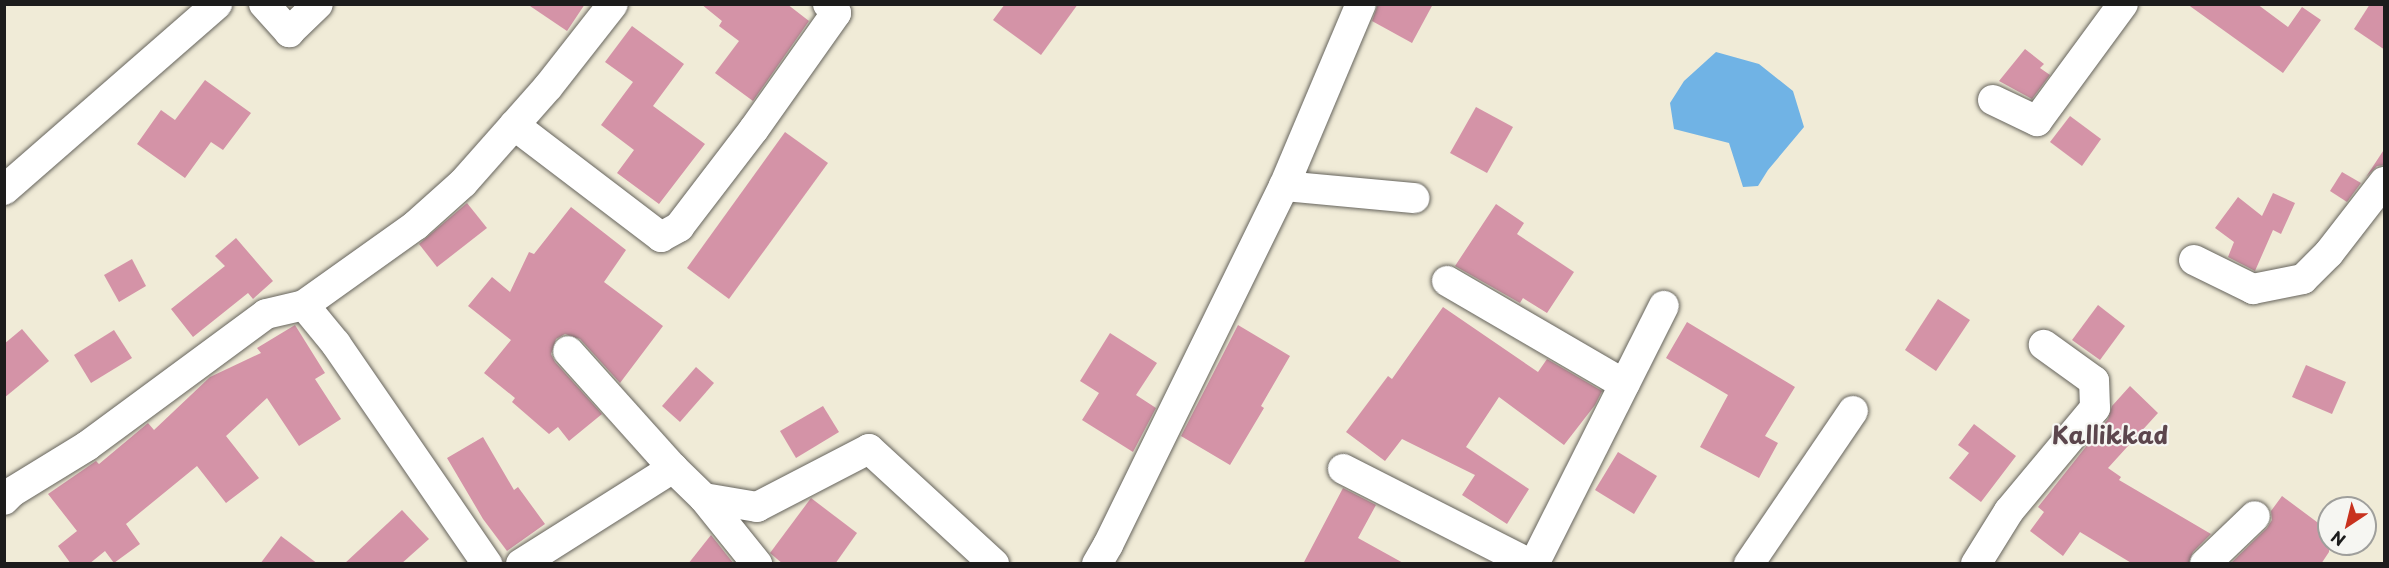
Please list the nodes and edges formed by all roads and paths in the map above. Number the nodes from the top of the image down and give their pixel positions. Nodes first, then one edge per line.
1 (217, 4) edge
2 (264, 4) edge
3 (318, 4) edge
4 (613, 4) edge
5 (828, 4) edge
6 (1360, 4) edge
7 (2123, 4) edge
8 (1993, 100) dead end
9 (514, 125) junction
10 (2385, 182) edge
11 (1284, 186) junction
12 (4, 190) edge
13 (1414, 198) dead end
14 (2194, 260) dead end
15 (1447, 281) dead end
16 (304, 305) junction
17 (1664, 306) dead end
18 (2044, 345) dead end
19 (568, 351) dead end
20 (1624, 384) junction
21 (1853, 411) dead end
22 (673, 468) junction
23 (1343, 469) dead end
24 (704, 498) junction
25 (4, 500) edge
26 (2255, 516) dead end
27 (487, 564) edge
28 (521, 564) edge
29 (757, 564) edge
30 (993, 564) edge
31 (1096, 564) edge
32 (1532, 564) edge
33 (1749, 564) edge
34 (1976, 564) edge
35 (2205, 564) edge

1 - 12 street
2 - 3 street
4 - 9 street
5 - 9 street
6 - 11 street
7 - 8 street
9 - 16 street
10 - 14 street
11 - 13 street
11 - 31 street
15 - 20 street
16 - 25 street
16 - 27 street
17 - 20 street
18 - 34 street
19 - 22 street
20 - 32 street
21 - 33 street
22 - 24 street
22 - 28 street
23 - 32 street
24 - 29 street
24 - 30 street
26 - 35 street

